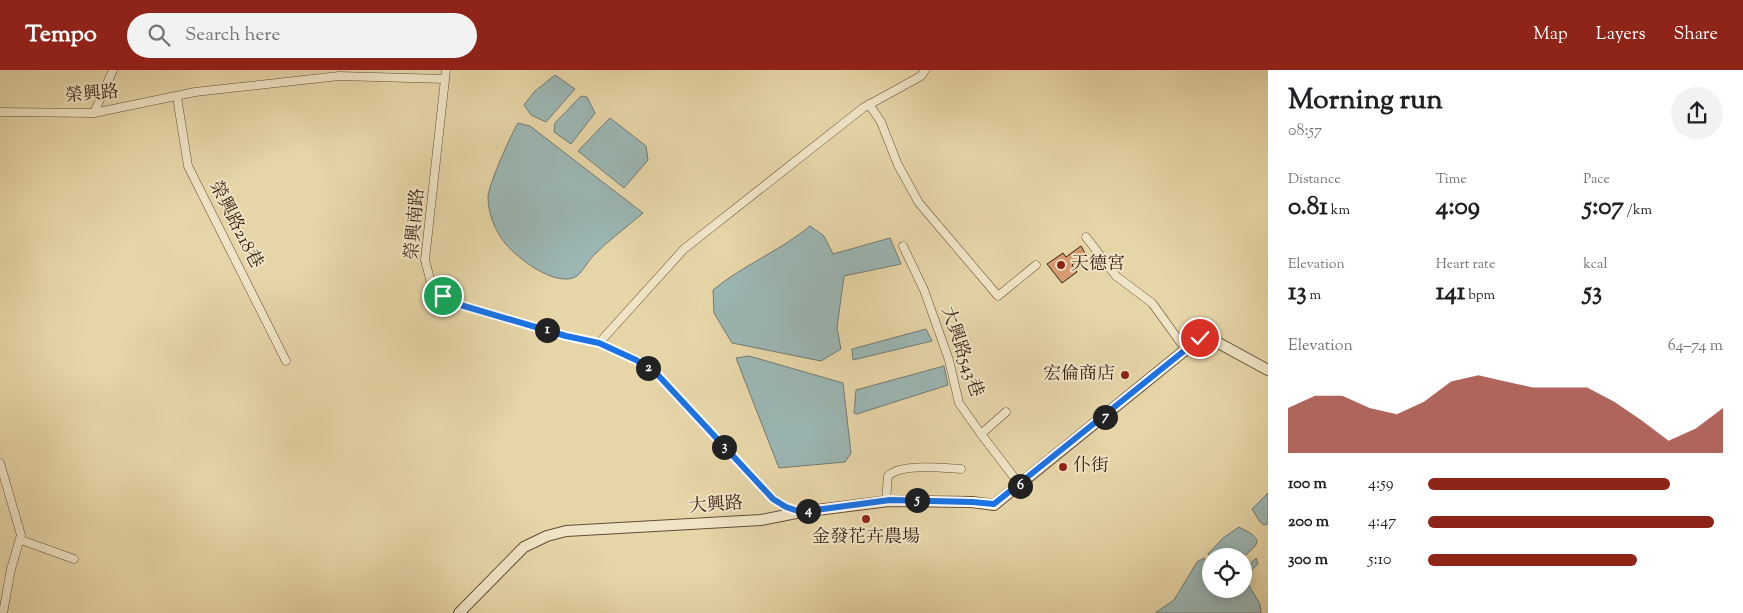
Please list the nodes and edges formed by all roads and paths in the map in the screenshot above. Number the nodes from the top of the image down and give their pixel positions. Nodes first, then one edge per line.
1 (113, 70) edge
2 (446, 70) edge
3 (925, 70) edge
4 (445, 79) junction
5 (177, 96) junction
6 (869, 104) junction
7 (0, 112) edge
8 (94, 113) junction
9 (1086, 237) dead end
10 (903, 246) dead end
11 (1036, 265) dead end
12 (599, 343) junction
13 (1186, 350) junction
14 (286, 361) dead end
15 (1268, 370) edge
16 (1006, 412) dead end
17 (981, 434) junction
18 (0, 463) edge
19 (961, 468) dead end
20 (1020, 485) junction
21 (886, 501) junction
22 (801, 512) junction
23 (20, 540) junction
24 (74, 559) dead end
25 (3, 613) edge
26 (458, 613) edge

1 - 8 street
2 - 4 street
3 - 6 street
4 - 5 street, 榮興路
4 - 12 street, 榮興南路
5 - 8 street, 榮興路
5 - 14 street, 榮興路218巷
6 - 11 street
6 - 12 street
7 - 8 street, 榮興路
9 - 13 street
10 - 17 street, 大興路543巷
12 - 22 street, 榮興南路
13 - 15 street, 大興路
13 - 20 street, 大興路
16 - 17 street
17 - 20 street, 大興路543巷
18 - 23 street
19 - 21 street
20 - 21 street, 大興路
21 - 22 street, 大興路
22 - 26 street, 大興路
23 - 24 street
23 - 25 street

